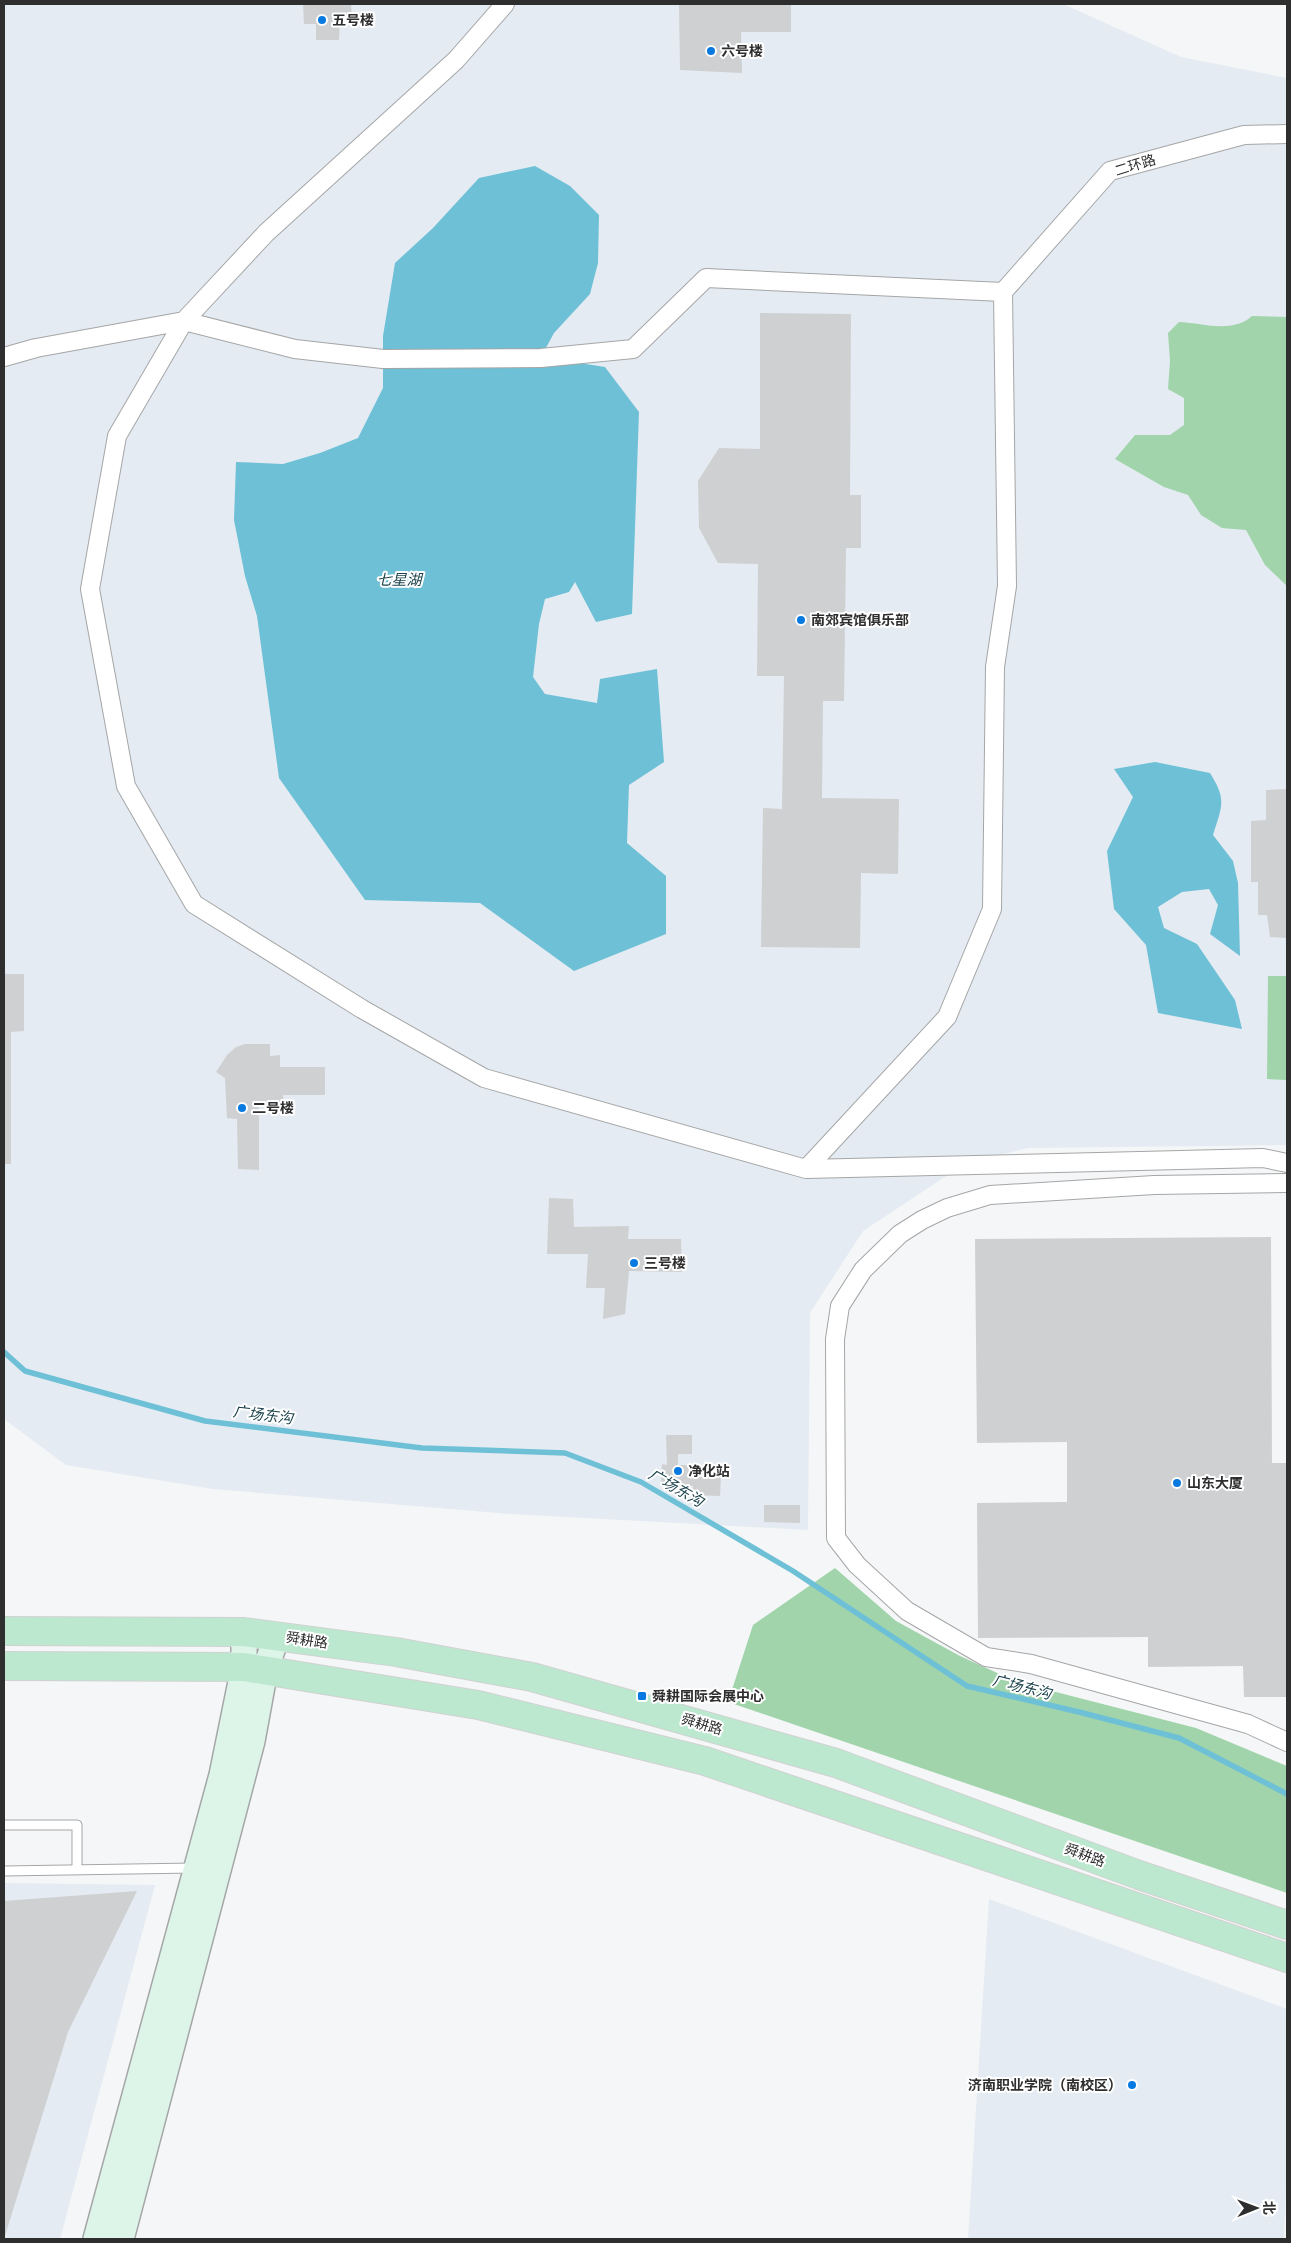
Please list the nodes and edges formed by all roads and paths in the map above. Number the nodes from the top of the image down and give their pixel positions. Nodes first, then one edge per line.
1 (505, 4) edge
2 (1287, 134) edge
3 (1003, 292) junction
4 (184, 321) junction
5 (4, 356) edge
6 (1287, 1163) edge
7 (806, 1169) junction
8 (1287, 1183) edge
9 (4, 1631) edge
10 (244, 1632) junction
11 (277, 1636) junction
12 (4, 1666) edge
13 (255, 1669) junction
14 (1287, 1742) edge
15 (4, 1825) edge
16 (197, 1868) junction
17 (77, 1870) junction
18 (4, 1871) edge
19 (1287, 1925) edge
20 (1287, 1958) edge
21 (96, 2239) edge
22 (121, 2239) edge

1 - 4 street
2 - 3 street, 二环路
3 - 4 street
3 - 7 street
4 - 5 street
4 - 7 street
6 - 7 street
8 - 14 street
9 - 10 main road, 舜耕路
10 - 11 main road, 舜耕路
10 - 13 main road
11 - 13 main road
11 - 19 main road, 舜耕路
12 - 13 main road
13 - 16 main road
13 - 20 main road
13 - 22 main road
15 - 17 lane
16 - 17 lane
16 - 21 main road
17 - 18 lane

